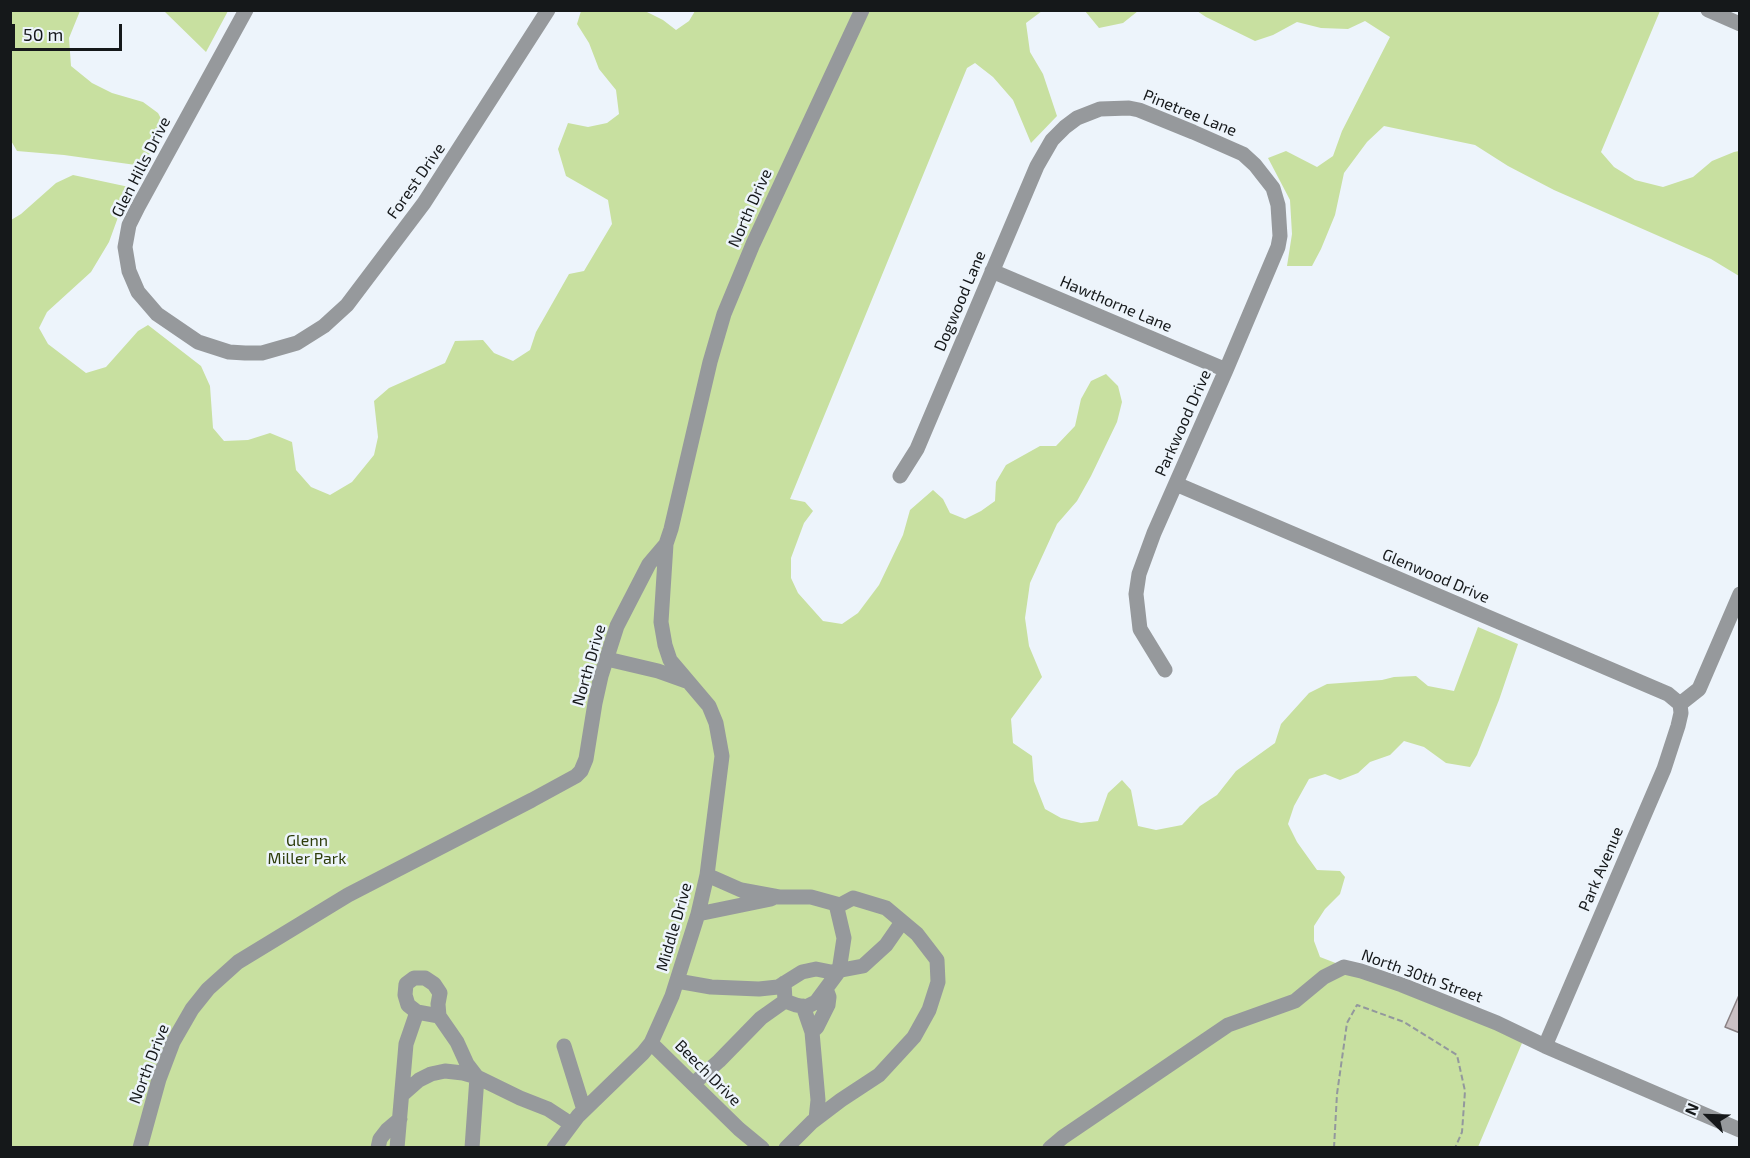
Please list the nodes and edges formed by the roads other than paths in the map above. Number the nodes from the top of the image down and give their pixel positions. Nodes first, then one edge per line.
1 (246, 10) edge
2 (548, 10) edge
3 (862, 10) edge
4 (1707, 10) edge
5 (1740, 24) edge
6 (1052, 140) joint
7 (1273, 188) joint
8 (992, 271) junction
9 (286, 347) joint
10 (1226, 370) junction
11 (900, 476) dead end
12 (1176, 484) junction
13 (666, 544) junction
14 (1740, 594) edge
15 (607, 659) junction
16 (1165, 670) dead end
17 (689, 682) junction
18 (1680, 704) junction
19 (707, 876) junction
20 (779, 897) junction
21 (836, 904) junction
22 (698, 914) junction
23 (902, 922) junction
24 (838, 971) junction
25 (677, 981) junction
26 (784, 983) junction
27 (826, 989) junction
28 (785, 1001) junction
29 (803, 1006) junction
30 (417, 1012) junction
31 (439, 1016) junction
32 (812, 1032) junction
33 (651, 1043) junction
34 (564, 1046) dead end
35 (1545, 1046) junction
36 (477, 1077) junction
37 (693, 1084) junction
38 (402, 1095) junction
39 (584, 1110) junction
40 (400, 1119) junction
41 (816, 1119) junction
42 (571, 1124) junction
43 (1740, 1130) edge
44 (140, 1148) edge
45 (378, 1148) edge
46 (397, 1148) edge
47 (472, 1148) edge
48 (554, 1148) edge
49 (762, 1148) edge
50 (786, 1148) edge
51 (1050, 1148) edge

1 - 9 street, Glen Hills Drive
2 - 9 street, Forest Drive
3 - 13 street, North Drive
4 - 5 street
6 - 7 street, Pinetree Lane
6 - 8 street, Dogwood Lane
7 - 10 street, Parkwood Drive
8 - 10 street, Hawthorne Lane
8 - 11 street, Dogwood Lane
10 - 12 street, Parkwood Drive
12 - 16 street, Parkwood Drive
12 - 18 street, Glenwood Drive
13 - 15 street, North Drive
13 - 17 street, Middle Drive
14 - 18 street
15 - 17 street
15 - 44 street, North Drive
17 - 19 street, Middle Drive
18 - 35 street, Park Avenue
19 - 20 street
19 - 22 street, Middle Drive
20 - 21 street
20 - 22 street
21 - 23 street
21 - 24 street
22 - 25 street, Middle Drive
23 - 24 street
23 - 41 street
24 - 26 street
24 - 27 street
25 - 26 street
25 - 33 street, Middle Drive
26 - 28 street
27 - 29 street
27 - 32 street
28 - 29 street
28 - 37 street
29 - 32 street
30 - 31 street
30 - 31 street
30 - 38 street
31 - 36 street
32 - 41 street
33 - 37 street, Beech Drive
33 - 39 street, Middle Drive
34 - 39 street
35 - 43 street, North 30th Street
35 - 51 street, North 30th Street
36 - 38 street
36 - 42 street
36 - 47 street
37 - 49 street, Beech Drive
38 - 40 street
39 - 42 street, Middle Drive
40 - 45 street
40 - 46 street
41 - 50 street
42 - 48 street, Middle Drive

